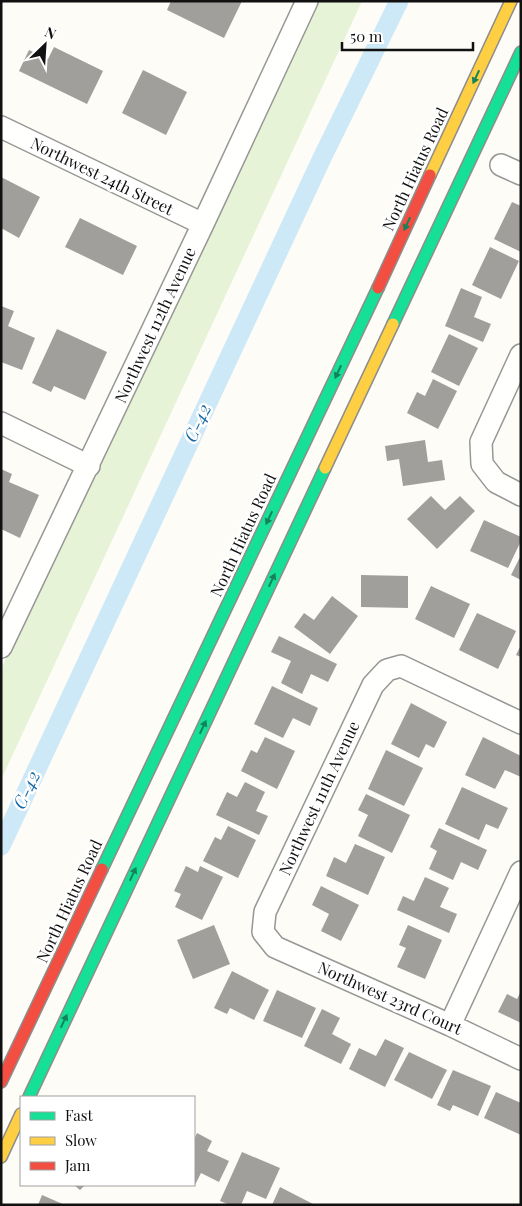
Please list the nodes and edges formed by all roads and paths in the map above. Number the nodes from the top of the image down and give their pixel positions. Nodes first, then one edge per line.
1 (307, 1) edge
2 (512, 1) edge
3 (521, 52) edge
4 (1, 127) edge
5 (501, 165) dead end
6 (521, 174) edge
7 (203, 224) junction
8 (521, 355) edge
9 (1, 424) edge
10 (89, 466) junction
11 (521, 495) edge
12 (1, 648) edge
13 (521, 723) edge
14 (521, 872) edge
15 (263, 932) joint
16 (450, 1025) junction
17 (521, 1059) edge
18 (1, 1082) edge
19 (29, 1096) edge
20 (20, 1116) edge
21 (1, 1157) edge

1 - 7 street, Northwest 112th Avenue
2 -> 18 main road, North Hiatus Road
19 -> 3 main road
4 - 7 street, Northwest 24th Street
5 - 6 street
7 - 10 street, Northwest 112th Avenue
8 - 11 street
9 - 10 street
10 - 12 street, Northwest 112th Avenue
13 - 15 street, Northwest 111th Avenue
14 - 16 street
15 - 16 street, Northwest 23rd Court
16 - 17 street, Northwest 23rd Court
20 - 21 main road

